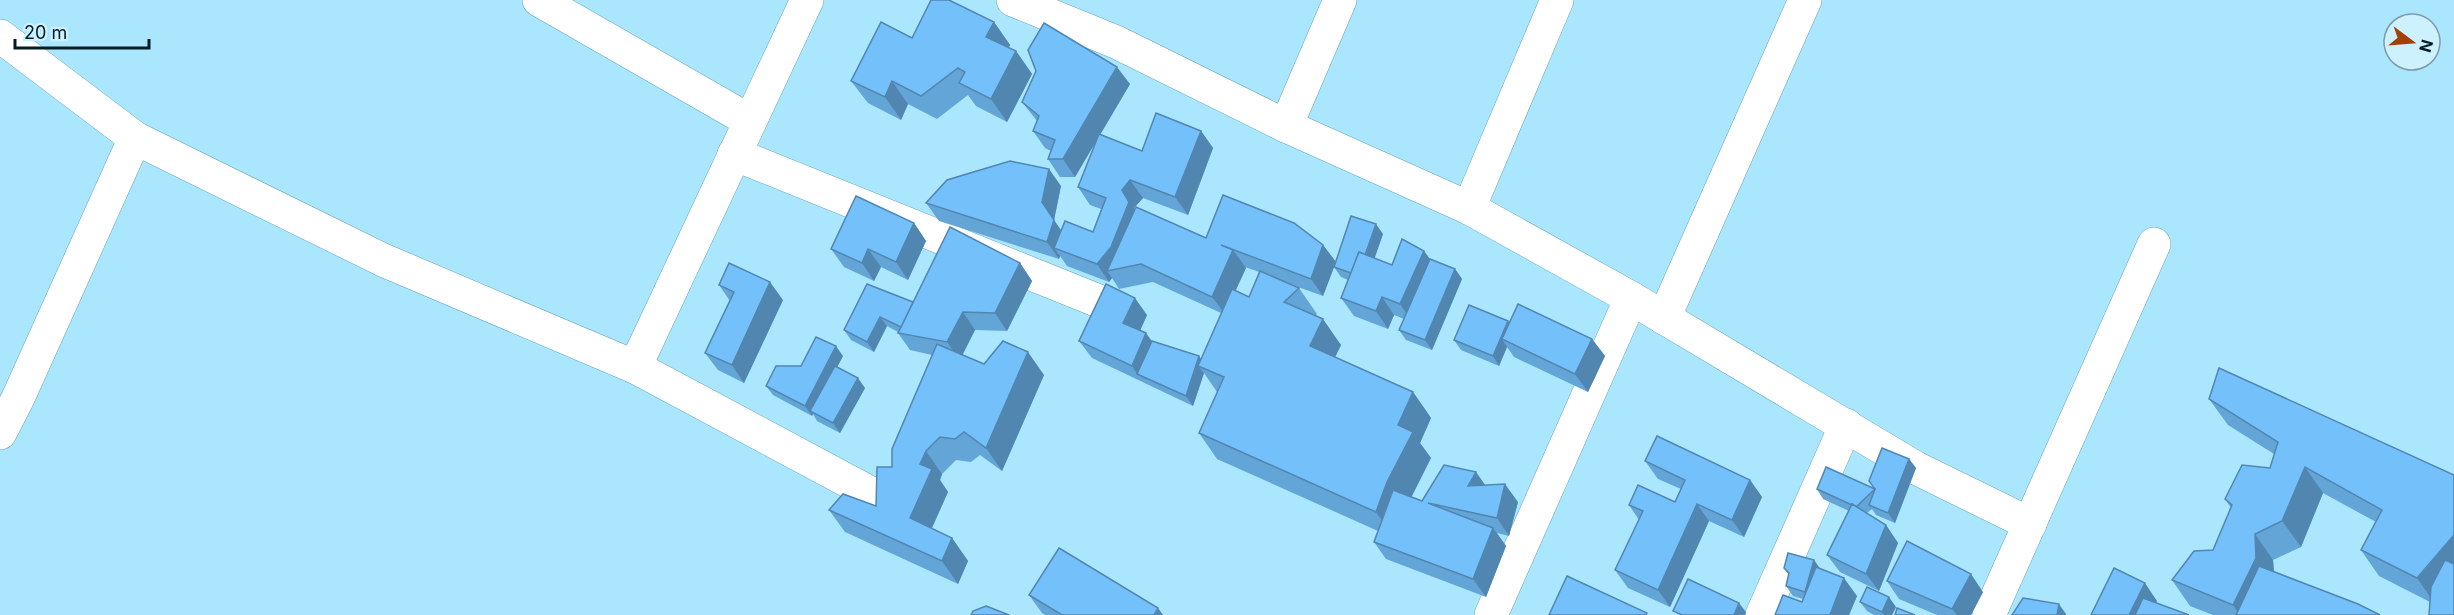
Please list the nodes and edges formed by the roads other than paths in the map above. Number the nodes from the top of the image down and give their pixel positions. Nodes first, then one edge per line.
1 (539, 0) edge
2 (807, 0) edge
3 (1013, 0) edge
4 (1340, 0) edge
5 (1557, 0) edge
6 (1805, 0) edge
7 (0, 36) edge
8 (750, 121) junction
9 (1286, 126) junction
10 (135, 138) junction
11 (734, 154) junction
12 (1468, 208) junction
13 (2154, 244) dead end
14 (1631, 298) junction
15 (1101, 302) edge
16 (1664, 318) junction
17 (635, 367) junction
18 (1846, 425) junction
19 (0, 433) edge
20 (891, 504) edge
21 (2030, 524) junction
22 (1491, 615) edge
23 (1762, 615) edge
24 (1989, 615) edge

1 - 8 street
2 - 8 street
3 - 9 street
4 - 9 street
5 - 12 street
6 - 16 street
7 - 10 street
8 - 11 street
9 - 12 street
10 - 17 street
10 - 19 street
11 - 15 street
11 - 17 street
12 - 14 street
13 - 21 street
14 - 16 street
14 - 22 street
16 - 18 street
17 - 20 street
18 - 21 street
18 - 23 street
21 - 24 street

